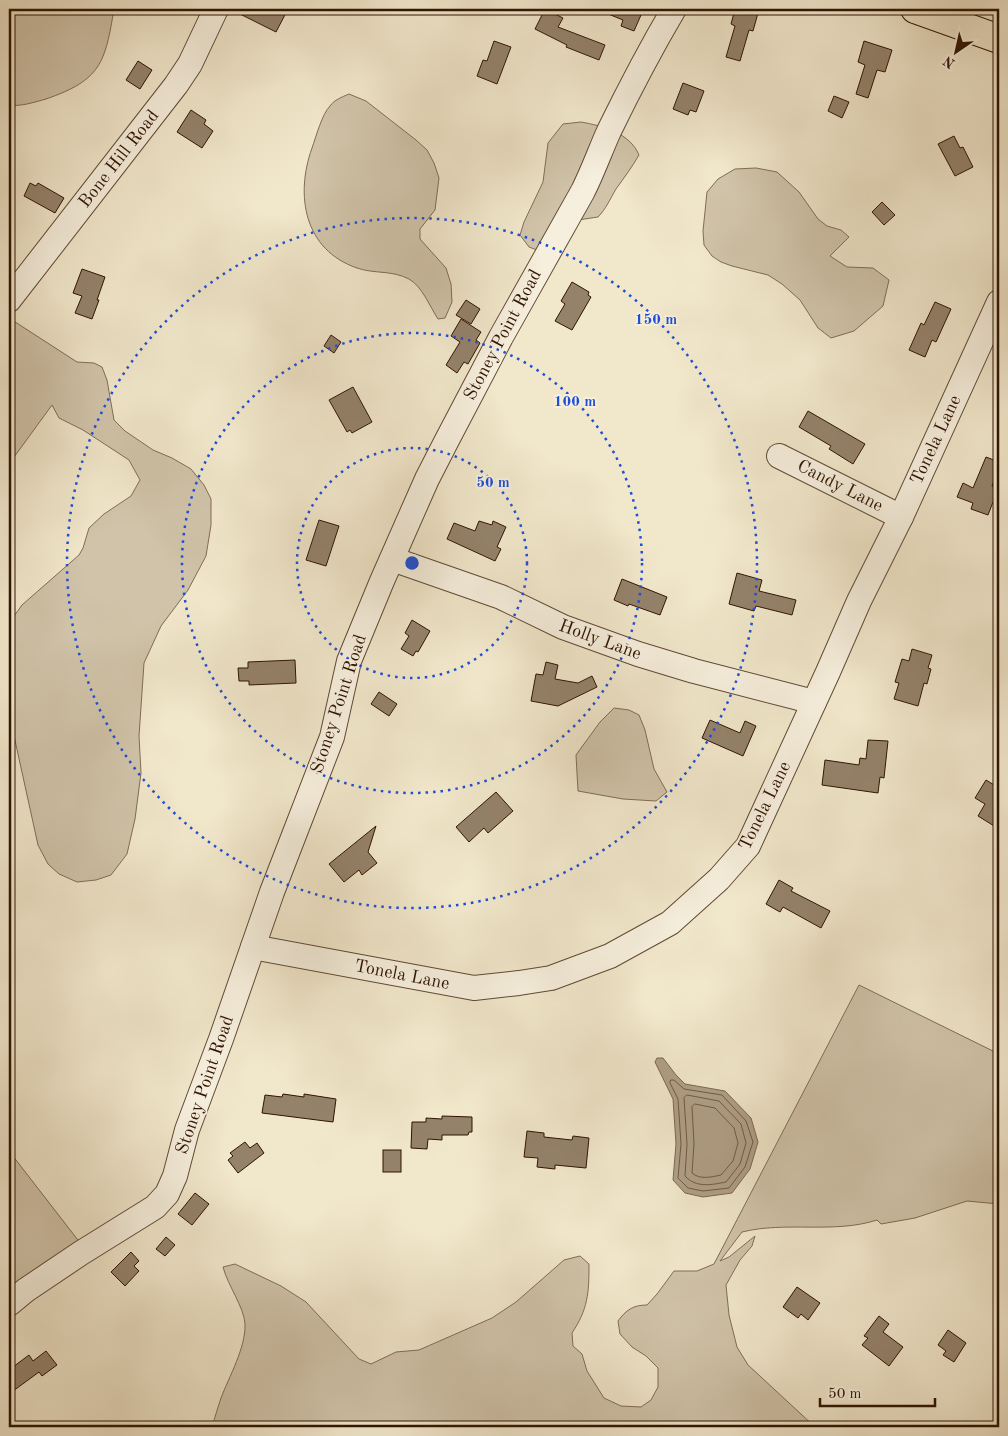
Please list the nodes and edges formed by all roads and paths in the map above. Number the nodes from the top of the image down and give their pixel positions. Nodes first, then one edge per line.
1 (216, 9) edge
2 (674, 9) edge
3 (915, 9) edge
4 (999, 39) edge
5 (9, 300) edge
6 (999, 302) edge
7 (779, 456) dead end
8 (901, 518) junction
9 (392, 559) junction
10 (814, 702) junction
11 (253, 947) junction
12 (9, 1304) edge

1 - 5 street, Bone Hill Road
2 - 9 street, Stoney Point Road
3 - 4 main road
6 - 8 street, Tonela Lane
7 - 8 street, Candy Lane
8 - 10 street, Tonela Lane
9 - 10 street, Holly Lane
9 - 11 street, Stoney Point Road
10 - 11 street, Tonela Lane
11 - 12 street, Stoney Point Road

